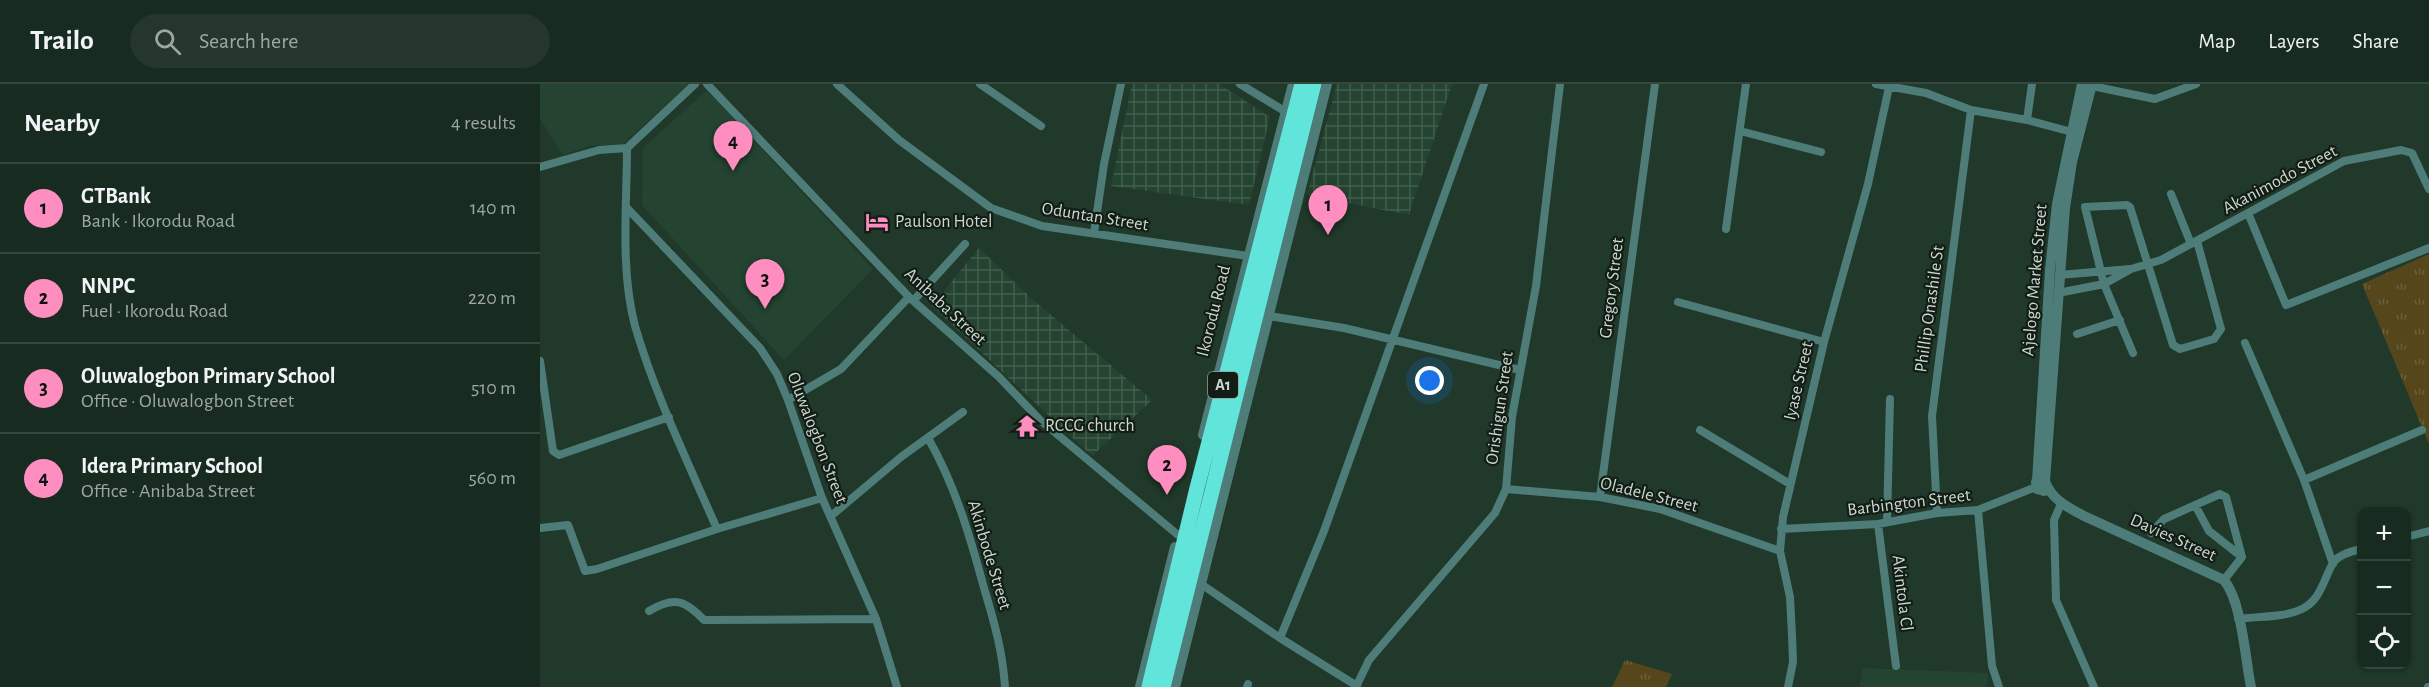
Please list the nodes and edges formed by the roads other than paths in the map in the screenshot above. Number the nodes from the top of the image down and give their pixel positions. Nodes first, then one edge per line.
1 (695, 84) edge
2 (707, 84) edge
3 (837, 84) edge
4 (980, 84) edge
5 (1121, 84) edge
6 (1240, 84) edge
7 (1293, 84) edge
8 (1302, 84) edge
9 (1314, 84) edge
10 (1327, 84) edge
11 (1484, 84) edge
12 (1560, 84) edge
13 (1655, 84) edge
14 (1746, 84) edge
15 (1875, 84) edge
16 (1929, 84) edge
17 (2032, 84) edge
18 (2196, 84) edge
19 (2089, 85) edge
20 (1889, 87) junction
21 (1926, 93) junction
22 (1971, 110) junction
23 (1286, 112) junction
24 (2027, 120) junction
25 (1041, 126) dead end
26 (1740, 131) junction
27 (2072, 132) junction
28 (627, 148) junction
29 (1821, 152) dead end
30 (1276, 165) junction
31 (540, 167) edge
32 (2429, 189) edge
33 (2171, 194) dead end
34 (627, 208) junction
35 (2248, 213) junction
36 (1726, 229) dead end
37 (1094, 233) junction
38 (2194, 243) junction
39 (965, 244) dead end
40 (2429, 248) edge
41 (1252, 249) junction
42 (2148, 264) junction
43 (2100, 269) junction
44 (2131, 269) junction
45 (2059, 275) junction
46 (2104, 284) junction
47 (2058, 293) junction
48 (911, 298) junction
49 (1678, 302) dead end
50 (1269, 316) junction
51 (2120, 320) junction
52 (2077, 334) dead end
53 (1390, 341) junction
54 (1824, 342) junction
55 (2245, 343) dead end
56 (2133, 353) dead end
57 (540, 361) edge
58 (1520, 370) junction
59 (1890, 399) dead end
60 (788, 400) junction
61 (963, 412) dead end
62 (669, 417) junction
63 (540, 422) edge
64 (550, 422) junction
65 (1700, 430) dead end
66 (2422, 430) dead end
67 (928, 438) junction
68 (2304, 480) junction
69 (1790, 484) junction
70 (2041, 484) junction
71 (1506, 489) junction
72 (1600, 497) junction
73 (822, 498) junction
74 (2061, 504) junction
75 (2195, 505) junction
76 (1978, 510) junction
77 (1937, 513) junction
78 (831, 516) junction
79 (1883, 523) junction
80 (540, 528) edge
81 (717, 529) junction
82 (1781, 529) junction
83 (2429, 531) edge
84 (2151, 533) dead end
85 (1178, 535) junction
86 (2411, 536) edge
87 (2357, 550) edge
88 (1780, 551) junction
89 (2242, 557) junction
90 (2333, 564) junction
91 (2224, 580) junction
92 (1201, 584) junction
93 (649, 610) dead end
94 (876, 619) junction
95 (2238, 619) junction
96 (1280, 638) junction
97 (1896, 666) dead end
98 (897, 687) edge
99 (1005, 687) edge
100 (1140, 687) edge
101 (1149, 687) edge
102 (1162, 687) edge
103 (1175, 687) edge
104 (1356, 687) edge
105 (1788, 687) edge
106 (1999, 687) edge
107 (2094, 687) edge
108 (2251, 687) edge

1 - 28 street
2 - 48 street, Anibaba Street
3 - 37 street, Oduntan Street
4 - 25 street
5 - 37 street
6 - 23 street
7 - 23 street, Ikorodu Road
8 - 30 highway, Ikorodu Road / A1
9 - 102 highway, A1
10 - 50 street
11 - 53 street
12 - 58 street, Orishigun Street
13 - 72 street, Gregory Street
14 - 26 street
15 - 20 street
16 - 21 street
17 - 24 street
18 - 19 street
19 - 27 street, Ajelogo Market Street
19 - 45 street, Ajelogo Market Street
20 - 21 street
20 - 54 street, Iyase Street
21 - 22 street
22 - 24 street
22 - 77 street, Phillip Onashile St
23 - 30 street, Ikorodu Road
24 - 27 street
26 - 29 street
26 - 36 street
27 - 70 street, Ajelogo Market Street
28 - 31 street
28 - 34 street
30 - 41 highway, Ikorodu Road / A1
32 - 35 street, Akanimodo Street
33 - 38 street
34 - 60 street, Oluwalogbon Street
34 - 62 street
35 - 38 street, Akanimodo Street
35 - 40 street
37 - 41 street, Oduntan Street
38 - 42 street, Akanimodo Street
38 - 42 street
39 - 48 street
41 - 85 street, Ikorodu Road
41 - 101 highway, Ikorodu Road / A1
42 - 43 street
42 - 44 street, Akanimodo Street
43 - 44 street, Akanimodo Street
43 - 45 street, Akanimodo Street
43 - 46 street
44 - 46 street, Akanimodo Street
45 - 47 street, Ajelogo Market Street
46 - 47 street, Akanimodo Street
46 - 51 street
47 - 70 street, Ajelogo Market Street
48 - 60 street
48 - 85 street, Anibaba Street
49 - 54 street
50 - 53 street
50 - 92 street
51 - 52 street
51 - 56 street
53 - 58 street
53 - 96 street
54 - 69 street, Iyase Street
55 - 68 street
57 - 64 street
58 - 71 street, Orishigun Street
59 - 79 street, Akintola Cl
60 - 73 street, Oluwalogbon Street
61 - 67 street
62 - 64 street
62 - 81 street
63 - 64 street
65 - 69 street
66 - 68 street
67 - 78 street
67 - 99 street, Akinbode Street
68 - 90 street
69 - 82 street, Iyase Street
70 - 74 street, Davies Street
70 - 76 street, Barbington Street
71 - 72 street, Oladele Street
71 - 104 street, Orishigun Street
72 - 88 street, Oladele Street
73 - 78 street, Oluwalogbon Street
73 - 81 street
74 - 91 street, Davies Street
74 - 107 street
75 - 84 street
75 - 89 street
75 - 89 street
76 - 77 street, Barbington Street
76 - 106 street
77 - 79 street, Barbington Street
78 - 94 street, Oluwalogbon Street
79 - 82 street, Barbington Street
79 - 97 street, Akintola Cl
80 - 81 street
82 - 88 street, Iyase Street
83 - 86 street
85 - 100 street, Ikorodu Road
87 - 90 street
88 - 105 street, Iyase Street
89 - 91 street
90 - 95 street
91 - 95 street, Davies Street
92 - 96 street
92 - 103 street
93 - 94 street
94 - 98 street, Oluwalogbon Street
95 - 108 street, Davies Street
96 - 104 street

